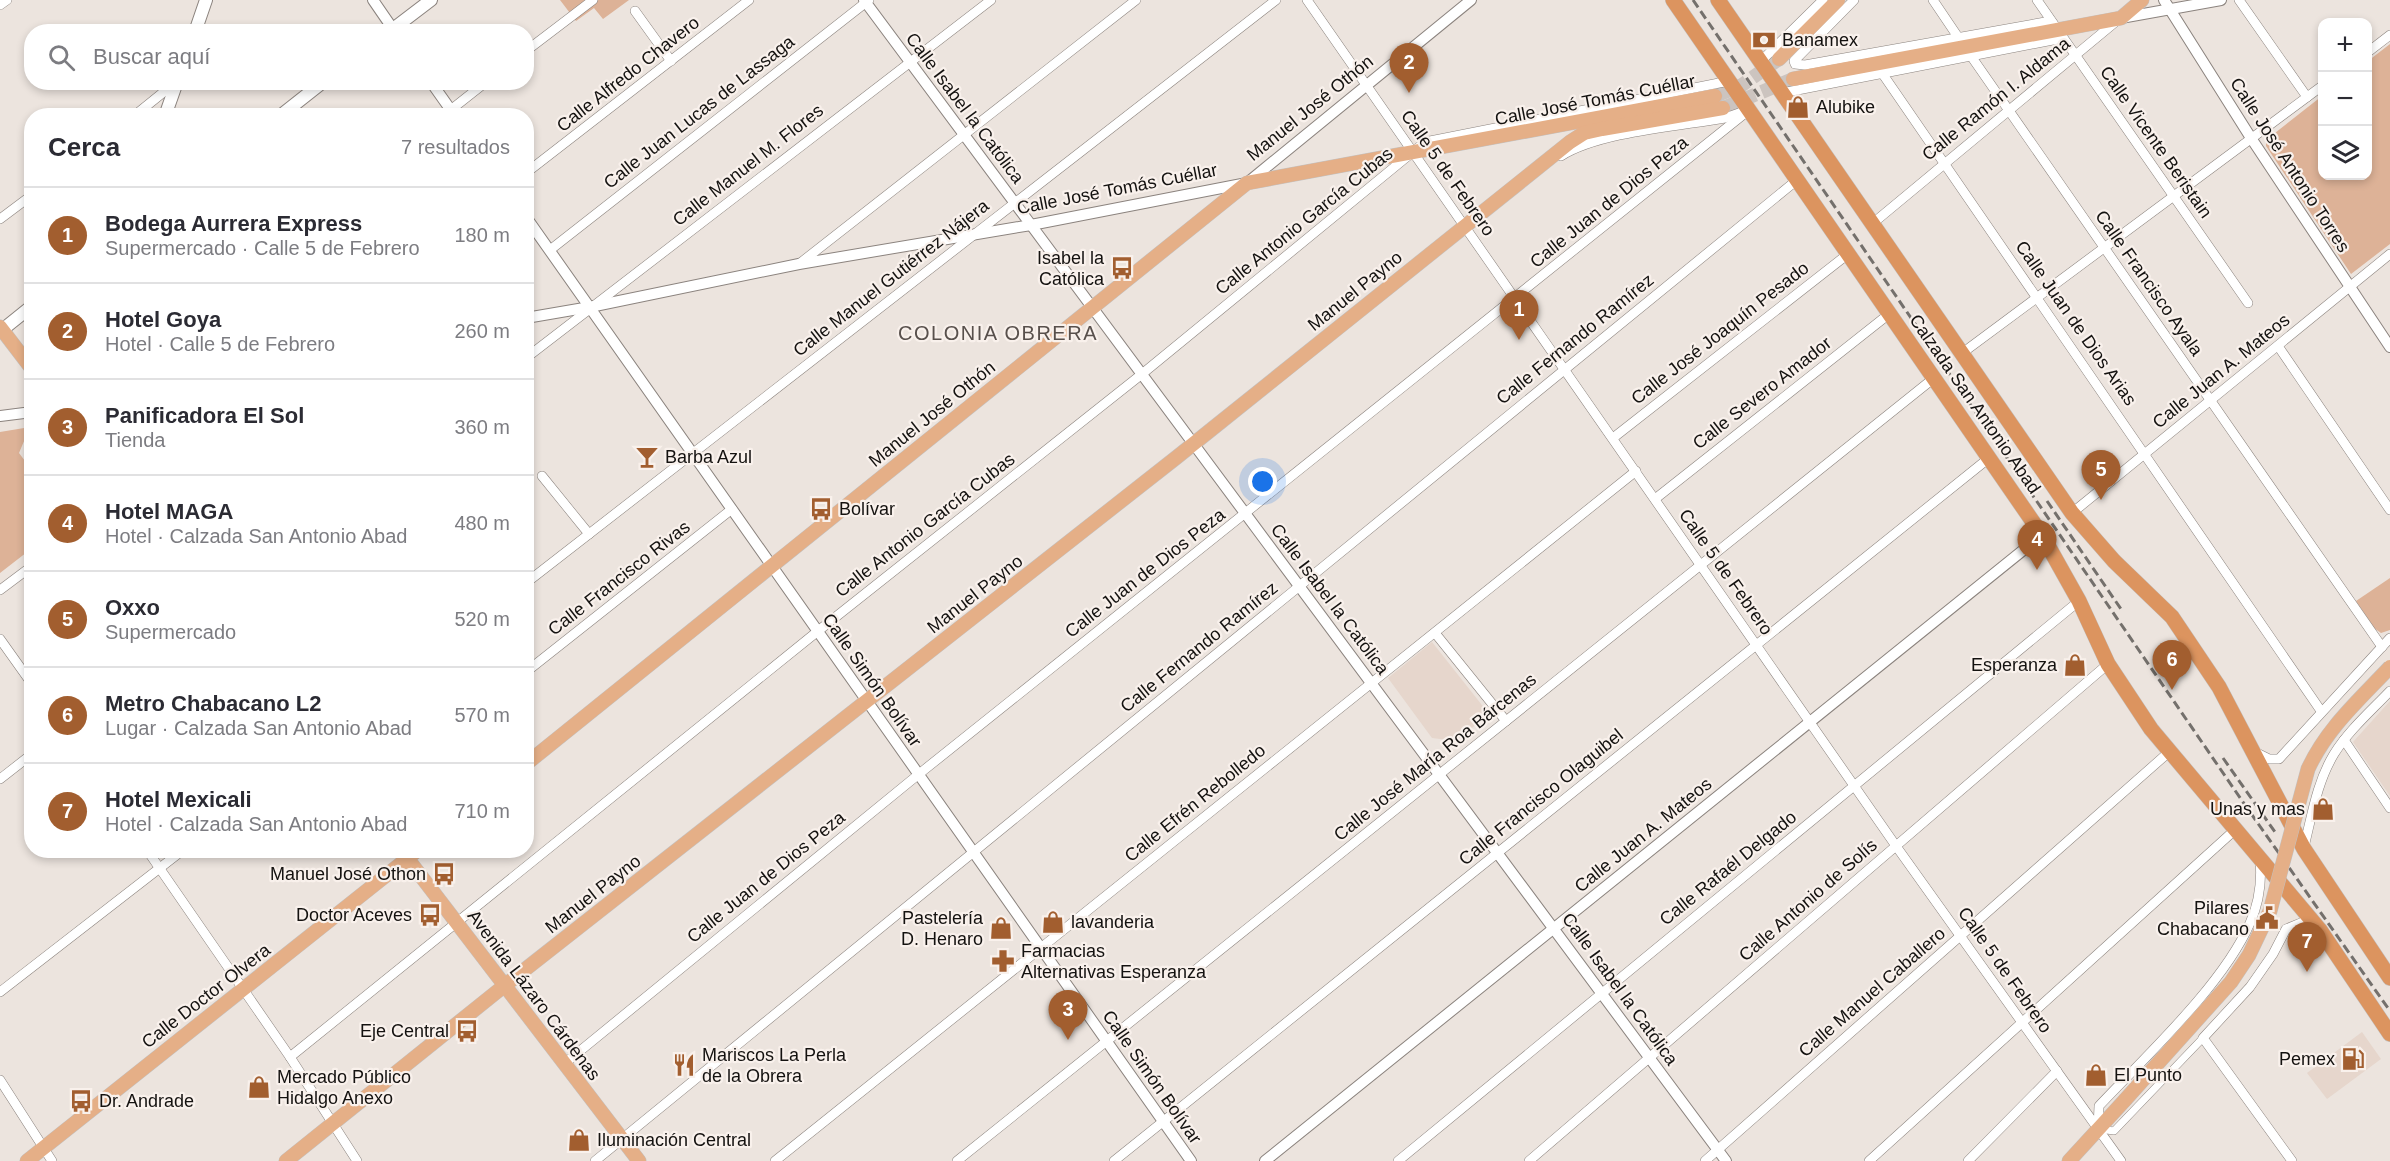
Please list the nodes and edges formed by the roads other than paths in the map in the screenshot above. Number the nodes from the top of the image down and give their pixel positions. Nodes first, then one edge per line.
1 (7, 0) edge
2 (206, 0) edge
3 (373, 0) edge
4 (431, 0) edge
5 (593, 0) edge
6 (749, 0) edge
7 (991, 0) edge
8 (1136, 0) edge
9 (1276, 0) edge
10 (1307, 0) edge
11 (1471, 0) edge
12 (1673, 0) edge
13 (1718, 0) edge
14 (1823, 0) edge
15 (1838, 0) edge
16 (1854, 0) edge
17 (1933, 0) edge
18 (2037, 0) edge
19 (2142, 0) edge
20 (2221, 0) edge
21 (2239, 0) edge
22 (866, 1) edge
23 (0, 5) edge
24 (2167, 5) edge
25 (635, 11) dead end
26 (2121, 18) junction
27 (198, 24) edge
28 (388, 24) edge
29 (402, 24) edge
30 (2057, 29) junction
31 (2390, 35) edge
32 (1958, 37) junction
33 (534, 45) edge
34 (2372, 48) edge
35 (1971, 56) junction
36 (2076, 57) junction
37 (1779, 59) tunnel mouth
38 (671, 61) junction
39 (910, 62) junction
40 (1760, 62) junction
41 (1882, 73) junction
42 (1793, 80) tunnel mouth
43 (1728, 81) junction
44 (1367, 85) junction
45 (2318, 89) edge
46 (167, 90) edge
47 (174, 90) edge
48 (313, 90) edge
49 (436, 90) edge
50 (477, 90) edge
51 (1782, 93) junction
52 (1715, 96) tunnel mouth
53 (2307, 97) junction
54 (144, 108) edge
55 (168, 108) edge
56 (290, 108) edge
57 (446, 108) edge
58 (457, 108) edge
59 (1723, 108) tunnel mouth
60 (1749, 110) junction
61 (2008, 110) junction
62 (964, 135) junction
63 (2252, 138) junction
64 (1414, 154) junction
65 (1945, 163) junction
66 (534, 167) edge
67 (1797, 180) junction
68 (1247, 183) junction
69 (1502, 196) junction
70 (2174, 196) junction
71 (24, 201) edge
72 (1015, 203) junction
73 (0, 219) edge
74 (1872, 224) junction
75 (1031, 225) junction
76 (1465, 226) junction
77 (534, 228) edge
78 (976, 233) junction
79 (2104, 248) junction
80 (550, 250) junction
81 (1848, 254) junction
82 (2390, 254) edge
83 (799, 264) junction
84 (2350, 286) junction
85 (2038, 297) junction
86 (1516, 298) junction
87 (2248, 303) dead end
88 (590, 307) junction
89 (1092, 307) junction
90 (24, 312) edge
91 (1889, 314) junction
92 (534, 317) edge
93 (1, 329) edge
94 (2278, 346) junction
95 (2390, 347) edge
96 (534, 352) edge
97 (1961, 354) junction
98 (24, 359) edge
99 (1565, 369) junction
100 (1142, 374) junction
101 (1934, 378) junction
102 (2211, 401) junction
103 (24, 413) edge
104 (0, 416) edge
105 (1613, 438) junction
106 (1193, 443) junction
107 (692, 454) junction
108 (2146, 454) junction
109 (1989, 458) junction
110 (1636, 471) junction
111 (542, 476) dead end
112 (1655, 499) junction
113 (732, 509) junction
114 (2390, 510) edge
115 (2072, 513) junction
116 (1246, 514) junction
117 (589, 534) junction
118 (2042, 535) junction
119 (1702, 565) junction
120 (772, 566) junction
121 (24, 572) edge
122 (534, 578) edge
123 (1299, 586) junction
124 (0, 590) edge
125 (2079, 601) junction
126 (818, 631) junction
127 (1435, 633) junction
128 (2390, 638) edge
129 (0, 639) edge
130 (1757, 644) junction
131 (2382, 647) junction
132 (2108, 664) junction
133 (534, 666) edge
134 (2390, 667) edge
135 (24, 673) edge
136 (1372, 683) junction
137 (2390, 691) edge
138 (867, 702) junction
139 (2321, 711) junction
140 (1506, 721) junction
141 (1811, 722) junction
142 (2344, 740) junction
143 (2250, 749) junction
144 (2169, 752) junction
145 (534, 758) edge
146 (24, 760) edge
147 (918, 774) junction
148 (1440, 774) junction
149 (0, 779) edge
150 (1855, 785) junction
151 (2390, 808) edge
152 (2237, 828) junction
153 (1896, 846) junction
154 (2304, 849) junction
155 (974, 852) junction
156 (1498, 852) junction
157 (2260, 855) junction
158 (152, 858) edge
159 (172, 858) edge
160 (403, 858) edge
161 (412, 858) edge
162 (159, 868) junction
163 (456, 923) junction
164 (1555, 928) junction
165 (2320, 930) junction
166 (1961, 935) junction
167 (1041, 948) junction
168 (2389, 976) edge
169 (504, 986) junction
170 (243, 990) junction
171 (0, 992) edge
172 (1602, 993) junction
173 (2022, 1023) junction
174 (2390, 1034) edge
175 (2203, 1038) junction
176 (1107, 1041) junction
177 (290, 1057) junction
178 (1650, 1057) junction
179 (564, 1064) junction
180 (2057, 1071) junction
181 (0, 1080) edge
182 (1163, 1121) junction
183 (332, 1125) junction
184 (2098, 1129) junction
185 (622, 1139) junction
186 (44, 1148) junction
187 (1717, 1150) junction
188 (27, 1161) edge
189 (52, 1161) edge
190 (286, 1161) edge
191 (357, 1161) edge
192 (595, 1161) edge
193 (639, 1161) edge
194 (775, 1161) edge
195 (957, 1161) edge
196 (1114, 1161) edge
197 (1191, 1161) edge
198 (1265, 1161) edge
199 (1398, 1161) edge
200 (1529, 1161) edge
201 (1705, 1161) edge
202 (1726, 1161) edge
203 (1869, 1161) edge
204 (1968, 1161) edge
205 (2069, 1161) edge
206 (2121, 1161) edge
207 (2292, 1161) edge

1 - 23 street
2 - 27 main road
3 - 28 street
4 - 29 main road
5 - 33 street
6 - 38 street, Calle Alfredo Chavero
7 - 39 street, Calle Manuel M. Flores
8 - 62 street
9 - 72 street, Calle Manuel Gutiérrez Nájera
10 - 44 street, Calle 5 de Febrero
11 - 44 street, Manuel José Othón
12 - 43 highway, Calzada San Antonio Abad
13 - 40 highway, Calzada San Antonio Abad
14 - 40 street
15 - 37 main road
16 - 32 street
17 - 32 street
18 - 30 street, Calle Vicente Beristain
19 - 26 main road, Calle Ramón I. Aldama
20 - 24 street
21 - 53 street
22 - 39 street, Calle Isabel la Católica
22 - 80 street, Calle Juan Lucas de Lassaga
24 - 26 street
24 - 63 street, Calle José Antonio Torres
25 - 38 street
26 - 30 main road
26 - 36 street, Calle Ramón I. Aldama
30 - 32 street
30 - 35 street
30 - 36 street, Calle Vicente Beristain
30 - 42 main road
31 - 34 street
35 - 41 street
35 - 61 street, Calle Francisco Ayala
36 - 61 street, Calle Ramón I. Aldama
36 - 70 street, Calle Vicente Beristain
38 - 66 street, Calle Alfredo Chavero
39 - 62 street, Calle Isabel la Católica
39 - 88 street, Calle Manuel M. Flores
40 - 51 highway, Calzada San Antonio Abad
41 - 51 street
41 - 65 street, Calle Juan de Dios Arias
43 - 60 highway, Calzada San Antonio Abad
43 - 64 street, Calle Antonio García Cubas
44 - 64 street, Calle 5 de Febrero
44 - 68 street, Manuel José Othón
45 - 53 street
46 - 54 street
47 - 55 main road
48 - 56 main road
49 - 57 street
50 - 58 street
51 - 74 highway, Calzada San Antonio Abad
52 - 64 main road, Calle José Tomás Cuéllar
53 - 63 street
59 - 69 main road, Calle José Tomás Cuéllar
60 - 67 highway, Calzada San Antonio Abad
60 - 69 street
60 - 86 street, Calle Juan de Dios Peza
61 - 65 street, Calle Ramón I. Aldama
61 - 79 street, Calle Francisco Ayala
62 - 72 street, Calle Isabel la Católica
62 - 83 street
63 - 70 street
63 - 84 street, Calle José Antonio Torres
64 - 68 main road, Calle José Tomás Cuéllar
64 - 76 street, Calle 5 de Febrero
64 - 100 street, Calle Antonio García Cubas
65 - 74 street, Calle Ramón I. Aldama
65 - 85 street, Calle Juan de Dios Arias
67 - 81 highway, Calzada San Antonio Abad
67 - 99 street, Calle Fernando Ramírez
68 - 75 street, Calle José Tomás Cuéllar
68 - 89 main road, Manuel José Othón
69 - 76 main road, Calle José Tomás Cuéllar
70 - 79 street
70 - 87 street, Calle Vicente Beristain
71 - 73 street
72 - 75 street, Calle Isabel la Católica
72 - 78 street, Calle Manuel Gutiérrez Nájera
74 - 97 highway, Calzada San Antonio Abad
75 - 78 street, Calle José Tomás Cuéllar
75 - 89 street, Calle Isabel la Católica
76 - 86 street, Calle 5 de Febrero
76 - 106 main road, Manuel Payno
77 - 80 street, Calle Simón Bolívar
78 - 83 street, Calle José Tomás Cuéllar
78 - 107 street, Calle Manuel Gutiérrez Nájera
79 - 85 street
79 - 102 street, Calle Francisco Ayala
80 - 88 street, Calle Simón Bolívar
81 - 91 highway, Calzada San Antonio Abad
81 - 105 street, Calle José Joaquín Pesado
82 - 84 street, Calle Juan A. Mateos
83 - 88 street, Calle José Tomás Cuéllar
84 - 94 street, Calle Juan A. Mateos
84 - 95 street, Calle José Antonio Torres
85 - 97 street
85 - 108 street, Calle Juan de Dios Arias
86 - 99 street, Calle 5 de Febrero
86 - 116 street, Calle Juan de Dios Peza
88 - 92 street, Calle José Tomás Cuéllar
88 - 96 street, Calle Manuel M. Flores
88 - 107 street, Calle Simón Bolívar
89 - 100 street, Calle Isabel la Católica
89 - 120 main road, Manuel José Othón
90 - 93 main road
91 - 101 highway, Calzada San Antonio Abad
91 - 112 street, Calle Severo Amador
93 - 98 main road
94 - 102 street, Calle Juan A. Mateos
94 - 114 street
97 - 115 highway, Calzada San Antonio Abad
99 - 105 street, Calle 5 de Febrero
99 - 123 street, Calle Fernando Ramírez
100 - 106 street, Calle Isabel la Católica
100 - 126 street, Calle Antonio García Cubas
101 - 109 highway, Calzada San Antonio Abad
101 - 119 street, Calle José María Roa Bárcenas
102 - 108 street, Calle Juan A. Mateos
102 - 131 street, Calle Francisco Ayala
103 - 104 street
105 - 110 street, Calle 5 de Febrero
106 - 116 street, Calle Isabel la Católica
106 - 138 main road, Manuel Payno
107 - 113 street, Calle Simón Bolívar
107 - 117 street, Calle Manuel Gutiérrez Nájera
108 - 115 street, Calle Juan A. Mateos
108 - 139 street, Calle Juan de Dios Arias
109 - 118 highway, Calzada San Antonio Abad
109 - 130 street, Calle Francisco Olaguibel
110 - 112 street, Calle 5 de Febrero
110 - 127 street, Calle Efrén Rebolledo
111 - 117 street
112 - 119 street, Calle 5 de Febrero
113 - 120 street, Calle Simón Bolívar
113 - 133 street, Calle Francisco Rivas
115 - 143 highway, Calzada San Antonio Abad
116 - 123 street, Calle Isabel la Católica
116 - 147 street, Calle Juan de Dios Peza
117 - 122 street, Calle Manuel Gutiérrez Nájera
118 - 125 highway, Calzada San Antonio Abad
118 - 141 street, Calle Juan A. Mateos
119 - 130 street, Calle 5 de Febrero
119 - 140 street, Calle José María Roa Bárcenas
120 - 126 street, Calle Simón Bolívar
120 - 145 main road, Manuel José Othón
121 - 124 street
123 - 136 street, Calle Isabel la Católica
123 - 155 street, Calle Fernando Ramírez
125 - 132 highway, Calzada San Antonio Abad
125 - 150 street, Calle Rafaél Delgado
126 - 138 street, Calle Simón Bolívar
126 - 163 street, Calle Antonio García Cubas
127 - 136 street, Calle Efrén Rebolledo
127 - 140 street
128 - 131 street
129 - 135 street
130 - 141 street, Calle 5 de Febrero
130 - 156 street, Calle Francisco Olaguibel
131 - 139 street
132 - 144 highway, Calzada San Antonio Abad
132 - 153 street, Calle Antonio de Solís
134 - 184 main road, bridge
136 - 148 street, Calle Isabel la Católica
136 - 167 street, Calle Efrén Rebolledo
137 - 142 street
138 - 147 street, Calle Simón Bolívar
138 - 169 main road, Manuel Payno
139 - 143 street
140 - 148 street, Calle José María Roa Bárcenas
141 - 150 street, Calle 5 de Febrero
141 - 164 street, Calle Juan A. Mateos
142 - 151 street
142 - 154 street
143 - 154 highway, Calzada San Antonio Abad
144 - 152 highway, Calzada San Antonio Abad
144 - 166 street, Calle Manuel Caballero
146 - 149 street
147 - 155 street, Calle Simón Bolívar
147 - 179 street, Calle Juan de Dios Peza
148 - 156 street, Calle Isabel la Católica
148 - 176 street, Calle José María Roa Bárcenas
150 - 153 street, Calle 5 de Febrero
150 - 172 street, Calle Rafaél Delgado
152 - 157 highway, Calzada San Antonio Abad
152 - 173 street
153 - 166 street, Calle 5 de Febrero
153 - 178 street, Calle Antonio de Solís
154 - 168 highway, Calzada San Antonio Abad
155 - 167 street, Calle Simón Bolívar
155 - 185 street, Calle Fernando Ramírez
156 - 164 street, Calle Isabel la Católica
156 - 182 street, Calle Francisco Olaguibel
157 - 165 highway, Calzada San Antonio Abad
157 - 184 street
158 - 162 street
159 - 162 street
160 - 170 main road, Calle Doctor Olvera
161 - 163 main road, Avenida Lázaro Cárdenas
162 - 170 street
162 - 171 street
163 - 169 main road, Avenida Lázaro Cárdenas
163 - 177 street, Calle Antonio García Cubas
164 - 172 street, Calle Isabel la Católica
164 - 198 street, Calle Juan A. Mateos
165 - 174 highway, Calzada San Antonio Abad
165 - 175 street
166 - 173 street, Calle 5 de Febrero
166 - 187 street, Calle Manuel Caballero
167 - 176 street, Calle Simón Bolívar
167 - 194 street, Calle Efrén Rebolledo
169 - 179 main road, Avenida Lázaro Cárdenas
169 - 183 main road, Manuel Payno
170 - 177 street
170 - 186 main road, Calle Doctor Olvera
172 - 178 street, Calle Isabel la Católica
172 - 199 street, Calle Rafaél Delgado
173 - 180 street, Calle 5 de Febrero
173 - 203 street
175 - 184 street
175 - 207 street
176 - 182 street, Calle Simón Bolívar
176 - 195 street, Calle José María Roa Bárcenas
177 - 183 street
178 - 187 street, Calle Isabel la Católica
178 - 200 street, Calle Antonio de Solís
179 - 185 main road, Avenida Lázaro Cárdenas
180 - 184 street, Calle 5 de Febrero
180 - 204 street
181 - 186 street
182 - 196 street, Calle Francisco Olaguibel
182 - 197 street, Calle Simón Bolívar
183 - 190 main road, Manuel Payno
183 - 191 street
184 - 205 main road
184 - 206 street, Calle 5 de Febrero
185 - 192 street, Calle Fernando Ramírez
185 - 193 main road, Avenida Lázaro Cárdenas
186 - 188 main road, Calle Doctor Olvera
186 - 189 street
187 - 201 street, Calle Manuel Caballero
187 - 202 street, Calle Isabel la Católica

